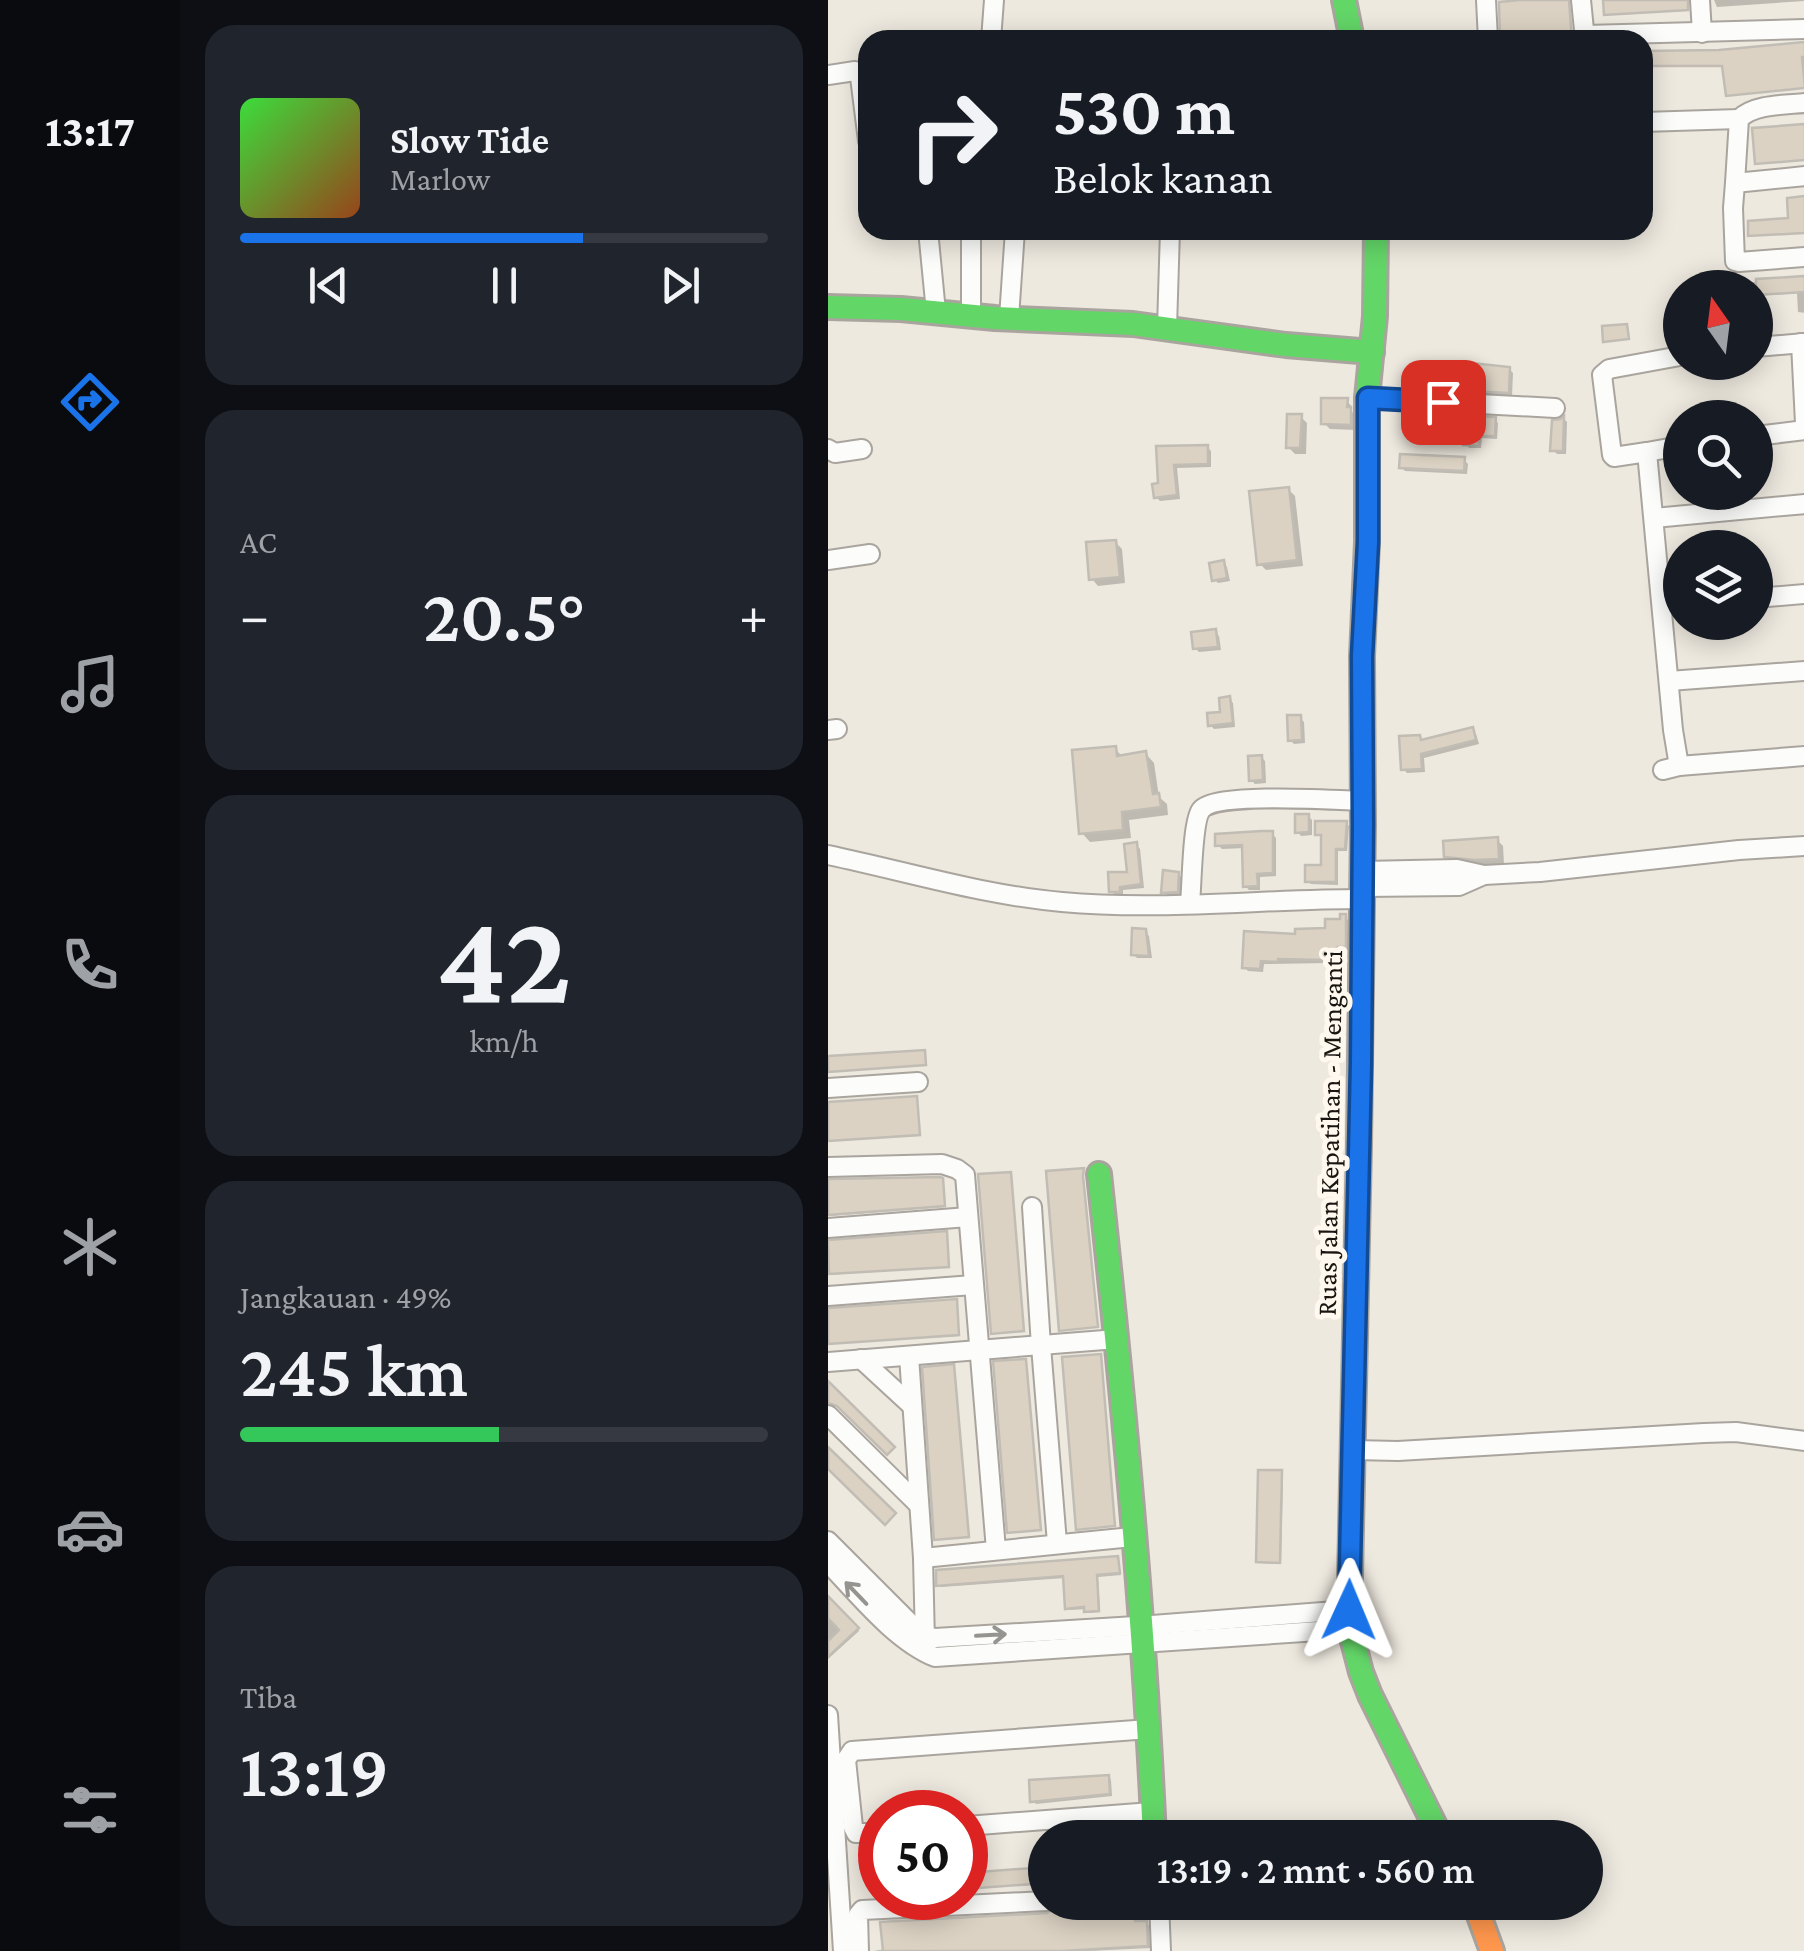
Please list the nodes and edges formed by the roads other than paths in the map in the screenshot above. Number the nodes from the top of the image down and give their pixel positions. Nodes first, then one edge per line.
1 (994, 0) edge
2 (1344, 0) edge
3 (1486, 0) edge
4 (1581, 0) edge
5 (1700, 0) edge
6 (1804, 29) edge
7 (992, 30) edge
8 (1350, 30) edge
9 (1488, 30) edge
10 (1585, 30) edge
11 (1702, 33) junction
12 (1653, 35) edge
13 (858, 74) edge
14 (828, 75) edge
15 (1804, 103) edge
16 (1739, 119) junction
17 (1653, 122) edge
18 (1804, 176) edge
19 (1735, 183) junction
20 (929, 240) edge
21 (971, 240) edge
22 (1014, 240) edge
23 (1170, 240) edge
24 (1376, 240) edge
25 (1804, 258) edge
26 (828, 307) edge
27 (936, 312) junction
28 (971, 315) junction
29 (1008, 318) junction
30 (1167, 328) junction
31 (1803, 343) edge
32 (1773, 345) edge
33 (1372, 352) junction
34 (1663, 359) edge
35 (1368, 398) junction
36 (1556, 408) dead end
37 (1804, 427) edge
38 (1773, 433) edge
39 (828, 449) edge
40 (862, 449) dead end
41 (1663, 449) edge
42 (1647, 452) junction
43 (1804, 504) edge
44 (1654, 518) junction
45 (870, 554) dead end
46 (828, 560) edge
47 (1663, 562) edge
48 (1804, 594) edge
49 (1773, 597) edge
50 (1671, 640) edge
51 (1804, 671) edge
52 (1669, 681) junction
53 (1804, 756) edge
54 (1363, 801) junction
55 (1804, 846) edge
56 (828, 855) edge
57 (1362, 886) junction
58 (1190, 903) junction
59 (918, 1082) dead end
60 (828, 1088) edge
61 (828, 1167) edge
62 (1099, 1174) dead end
63 (1032, 1207) dead end
64 (968, 1217) junction
65 (828, 1228) edge
66 (973, 1285) junction
67 (828, 1296) edge
68 (1117, 1340) junction
69 (1040, 1346) junction
70 (980, 1350) junction
71 (910, 1356) junction
72 (861, 1359) junction
73 (828, 1362) edge
74 (912, 1406) junction
75 (828, 1415) edge
76 (1804, 1440) edge
77 (1353, 1450) junction
78 (919, 1505) junction
79 (1132, 1537) junction
80 (828, 1541) edge
81 (1057, 1543) junction
82 (996, 1550) junction
83 (922, 1558) junction
84 (828, 1563) edge
85 (1349, 1620) junction
86 (1140, 1634) junction
87 (925, 1644) junction
88 (828, 1715) edge
89 (1149, 1729) junction
90 (1152, 1812) junction
91 (1153, 1820) edge
92 (1432, 1820) edge
93 (988, 1824) edge
94 (858, 1833) edge
95 (1028, 1902) edge
96 (1160, 1920) edge
97 (1482, 1920) edge
98 (842, 1951) edge
99 (860, 1951) edge
100 (1161, 1951) edge
101 (1492, 1951) edge

1 - 7 street
2 - 8 main road
3 - 9 street
4 - 10 street
5 - 11 street
6 - 11 street
11 - 12 street
13 - 14 street
15 - 16 street
16 - 17 street
16 - 19 street
18 - 19 street
19 - 25 street
20 - 27 street
21 - 28 street
22 - 29 street
23 - 30 street
24 - 33 main road, Ruas Jalan Kepatihan - Menganti
26 - 27 main road
27 - 28 main road
28 - 29 main road
29 - 30 main road
30 - 33 main road
31 - 32 street
31 - 37 street
33 - 35 main road, Ruas Jalan Kepatihan - Menganti
34 - 42 street
35 - 36 street
35 - 54 main road, Ruas Jalan Kepatihan - Menganti
37 - 38 street
39 - 40 street
41 - 42 street
42 - 44 street
43 - 44 street
44 - 47 street
45 - 46 street
48 - 49 street
50 - 52 street
51 - 52 street
52 - 53 street
54 - 57 main road, Ruas Jalan Kepatihan - Menganti
54 - 58 street
55 - 57 street
56 - 58 street
57 - 58 street
57 - 77 main road, Ruas Jalan Kepatihan - Menganti
59 - 60 street
61 - 64 street
62 - 68 main road
63 - 69 street
64 - 65 street
64 - 66 street
66 - 67 street
66 - 70 street
68 - 69 street
68 - 79 main road
69 - 70 street
69 - 81 street
70 - 71 street
70 - 82 street
71 - 72 street
71 - 74 street
72 - 73 street
72 - 74 street
74 - 78 street
75 - 78 street
76 - 77 street
77 - 85 main road, Ruas Jalan Kepatihan - Menganti
78 - 83 street
79 - 81 street
79 - 86 main road
80 - 87 street
81 - 82 street
82 - 83 street
83 - 87 street
87 -> 84 street
85 - 86 street
85 - 92 main road, Ruas Jalan Kepatihan - Menganti
86 - 87 street
86 - 89 main road
88 - 98 street
89 - 90 main road
89 - 94 street
90 - 91 main road
90 - 93 street
95 - 99 street
96 - 100 street
97 - 101 main road

